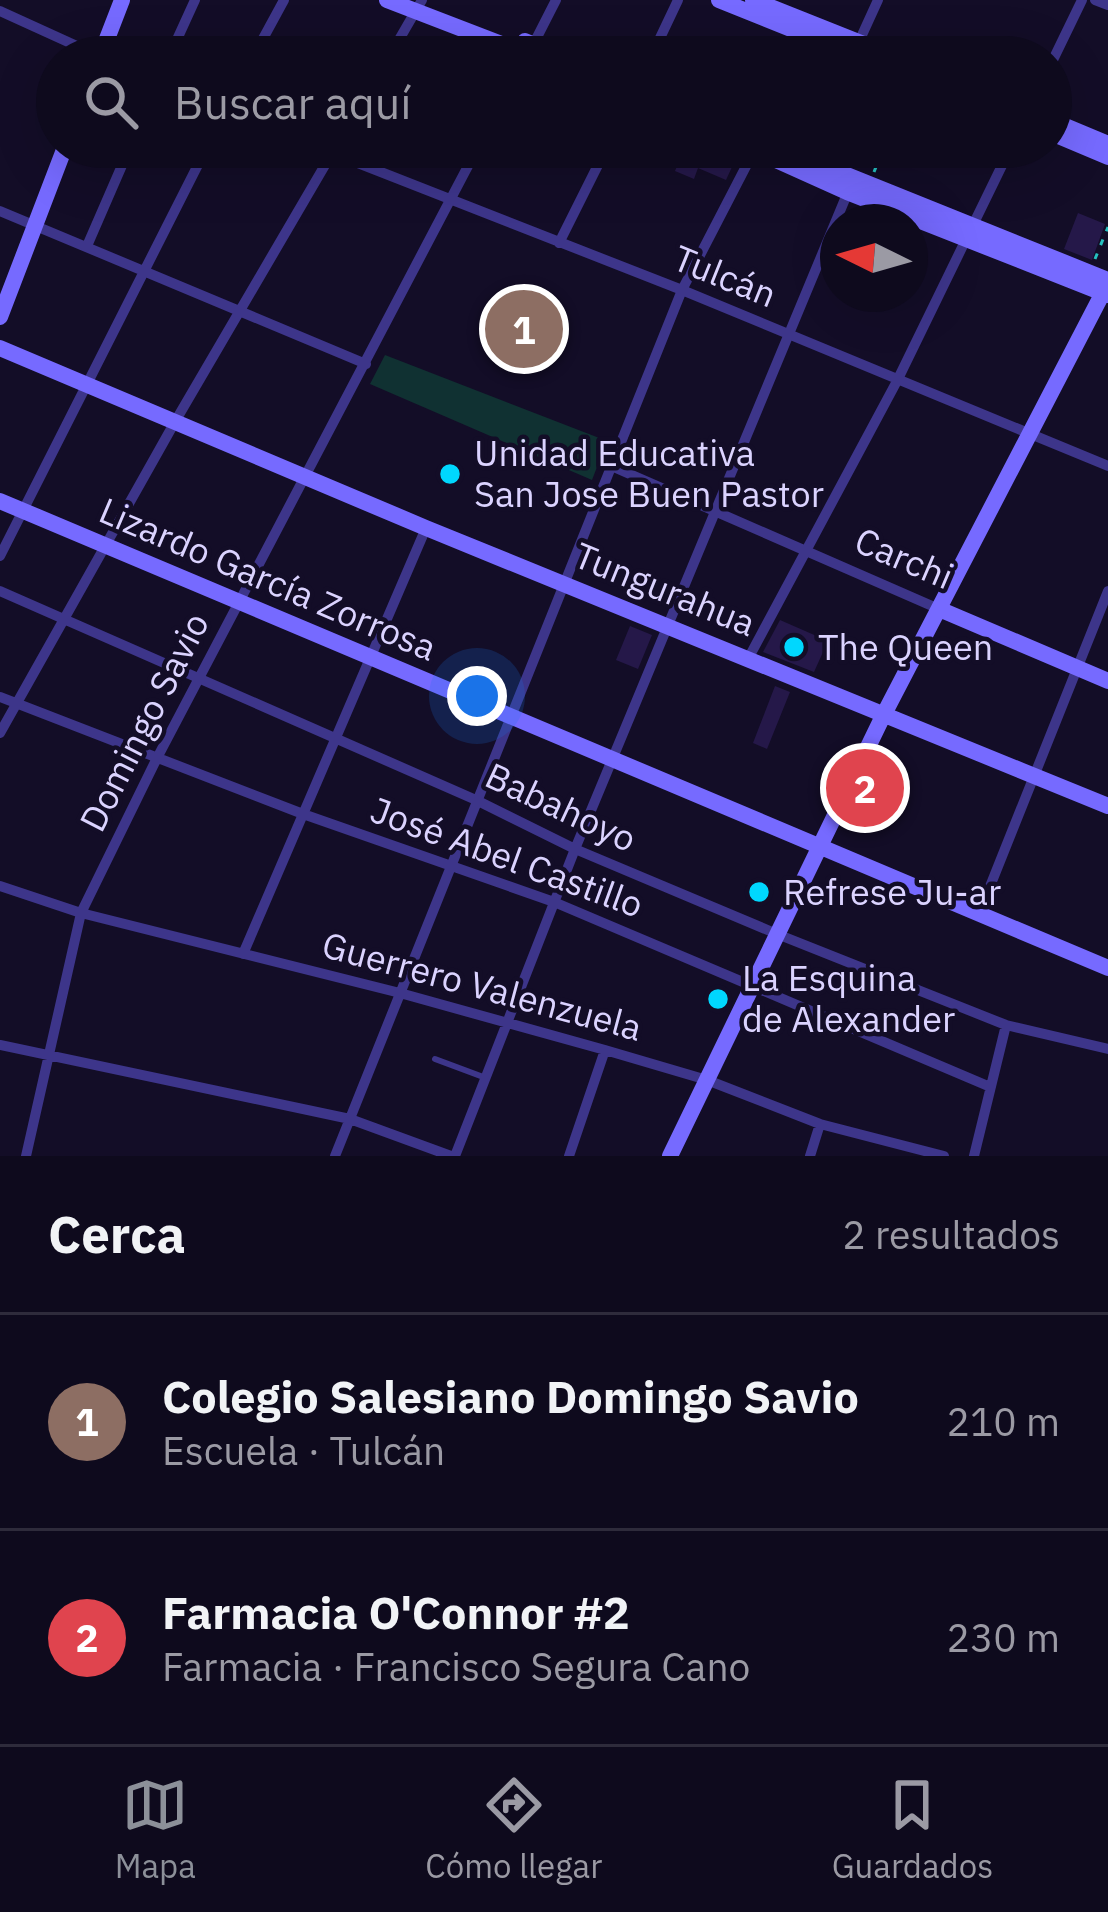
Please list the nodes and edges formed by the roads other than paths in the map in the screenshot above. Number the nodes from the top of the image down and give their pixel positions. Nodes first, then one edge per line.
1 (122, 0) edge
2 (194, 0) edge
3 (284, 0) edge
4 (387, 0) edge
5 (556, 0) edge
6 (678, 0) edge
7 (719, 0) edge
8 (753, 0) edge
9 (878, 0) edge
10 (1082, 0) edge
11 (1095, 0) edge
12 (419, 3) edge
13 (1108, 5) edge
14 (0, 11) edge
15 (817, 32) junction
16 (54, 36) edge
17 (108, 36) edge
18 (178, 36) edge
19 (265, 36) edge
20 (401, 36) edge
21 (493, 36) edge
22 (539, 36) edge
23 (660, 36) edge
24 (815, 36) edge
25 (826, 36) edge
26 (864, 36) edge
27 (1065, 36) edge
28 (1072, 129) edge
29 (1072, 142) edge
30 (1108, 144) edge
31 (1108, 157) edge
32 (57, 168) edge
33 (121, 168) edge
34 (195, 168) edge
35 (324, 168) edge
36 (376, 168) edge
37 (467, 168) edge
38 (596, 168) edge
39 (749, 168) edge
40 (812, 168) edge
41 (1001, 168) edge
42 (856, 185) junction
43 (450, 200) junction
44 (0, 211) edge
45 (35, 225) junction
46 (970, 231) junction
47 (559, 243) junction
48 (87, 245) junction
49 (144, 270) junction
50 (1107, 288) edge
51 (682, 290) junction
52 (241, 310) junction
53 (0, 317) edge
54 (789, 334) junction
55 (0, 347) edge
56 (366, 364) junction
57 (897, 381) junction
58 (86, 382) junction
59 (176, 420) junction
60 (1028, 433) junction
61 (609, 465) junction
62 (1108, 466) edge
63 (308, 476) junction
64 (0, 501) edge
65 (23, 511) junction
66 (716, 511) junction
67 (426, 528) junction
68 (105, 545) junction
69 (805, 551) junction
70 (0, 556) edge
71 (563, 583) junction
72 (0, 591) edge
73 (1108, 591) edge
74 (239, 603) junction
75 (939, 609) junction
76 (63, 618) junction
77 (668, 626) junction
78 (370, 658) junction
79 (748, 659) junction
80 (1078, 668) junction
81 (199, 680) junction
82 (1108, 681) edge
83 (0, 697) edge
84 (15, 703) junction
85 (883, 716) junction
86 (510, 717) junction
87 (0, 734) edge
88 (335, 739) junction
89 (613, 759) junction
90 (156, 760) junction
91 (1034, 777) junction
92 (476, 800) junction
93 (1108, 806) edge
94 (303, 814) junction
95 (819, 848) junction
96 (575, 849) junction
97 (450, 868) junction
98 (0, 886) edge
99 (554, 902) junction
100 (81, 913) junction
101 (979, 914) junction
102 (777, 934) junction
103 (243, 954) junction
104 (1108, 968) edge
105 (753, 985) junction
106 (400, 993) junction
107 (508, 1022) junction
108 (1006, 1025) junction
109 (0, 1045) edge
110 (1108, 1049) edge
111 (605, 1050) junction
112 (46, 1054) junction
113 (435, 1059) dead end
114 (486, 1078) junction
115 (706, 1080) junction
116 (988, 1086) junction
117 (350, 1118) junction
118 (820, 1124) junction
119 (26, 1156) edge
120 (335, 1156) edge
121 (453, 1156) edge
122 (568, 1156) edge
123 (670, 1156) edge
124 (810, 1156) edge
125 (944, 1156) edge
126 (974, 1156) edge

1 - 17 main road
2 - 18 street
3 - 19 street
4 - 12 main road
5 - 22 street
6 - 23 street
7 - 15 main road
8 - 15 main road
9 - 26 street
10 - 27 street
11 - 13 street
12 - 20 street
12 - 21 main road
14 - 16 street
15 - 24 lane
15 - 25 main road
28 - 30 main road
29 - 31 main road
32 - 45 main road
33 - 48 street
34 - 49 street
35 - 52 street
36 - 43 street, Tulcán
37 - 43 street, Domingo Savio
38 - 47 street
39 - 51 street
40 - 42 main road
41 - 46 street
42 - 46 main road
42 - 54 street
43 - 47 street, Tulcán
43 - 56 street, Domingo Savio
44 - 45 street
45 - 48 street
45 - 53 main road
46 - 50 main road
46 - 50 main road
46 - 57 street
47 - 51 street, Tulcán
48 - 49 street
49 - 52 street
49 - 58 street
50 - 60 main road
51 - 54 street, Tulcán
51 - 61 street
52 - 56 street
52 - 59 street
54 - 57 street, Tulcán
54 - 66 street
55 - 58 main road, Tungurahua
56 - 63 street, Domingo Savio
57 - 60 street, Tulcán
57 - 69 street
58 - 59 main road, Tungurahua
58 - 65 street
59 - 63 main road, Tungurahua
59 - 68 street
60 - 62 street, Tulcán
60 - 75 main road
61 - 66 street, Carchi
61 - 71 street
63 - 67 main road, Tungurahua
63 - 74 street, Domingo Savio
64 - 65 main road, Lizardo García Zorrosa
65 - 68 main road, Lizardo García Zorrosa
65 - 70 street
66 - 69 street, Carchi
66 - 77 street
67 - 71 main road, Tungurahua
67 - 78 street
68 - 74 main road, Lizardo García Zorrosa
68 - 76 street
69 - 75 street, Carchi
69 - 79 street
71 - 77 main road, Tungurahua
71 - 86 street
72 - 76 street, Babahoyo
73 - 80 street
74 - 78 main road, Lizardo García Zorrosa
74 - 81 street, Domingo Savio
75 - 80 main road, Carchi
75 - 85 main road
76 - 81 street, Babahoyo
76 - 84 street
77 - 79 main road, Tungurahua
77 - 89 street
78 - 86 main road, Lizardo García Zorrosa
78 - 88 street
79 - 85 main road, Tungurahua
80 - 82 main road, Carchi
80 - 91 street
81 - 88 street, Babahoyo
81 - 90 street, Domingo Savio
83 - 84 street, José Abel Castillo
84 - 87 street
84 - 90 street, José Abel Castillo
85 - 91 main road, Tungurahua
85 - 95 main road
86 - 89 main road, Lizardo García Zorrosa
86 - 92 street
88 - 92 street, Babahoyo
88 - 94 street
89 - 95 main road, Lizardo García Zorrosa
89 - 96 street
90 - 94 street, José Abel Castillo
90 - 100 street, Domingo Savio
91 - 93 main road, Tungurahua
91 - 101 street
92 - 96 street, Babahoyo
92 - 97 street
94 - 97 street, José Abel Castillo
94 - 103 street
95 - 101 main road, Lizardo García Zorrosa
95 - 102 main road
96 - 99 street
96 - 102 street, Babahoyo
97 - 99 street, José Abel Castillo
97 - 106 street
98 - 100 street, Guerrero Valenzuela
99 - 105 street, José Abel Castillo
99 - 107 street
100 - 103 street, Guerrero Valenzuela
100 - 112 street, Domingo Savio
101 - 104 main road, Lizardo García Zorrosa
102 - 105 main road
102 - 108 street, Babahoyo
103 - 106 street, Guerrero Valenzuela
105 - 115 main road
105 - 116 street, José Abel Castillo
106 - 107 street, Guerrero Valenzuela
106 - 117 street
107 - 111 street, Guerrero Valenzuela
107 - 114 street
108 - 110 street, Babahoyo
108 - 116 street
109 - 112 street
111 - 115 street, Guerrero Valenzuela
111 - 122 street
112 - 117 street
112 - 119 street, Domingo Savio
113 - 114 lane
114 - 121 street
115 - 118 street, Guerrero Valenzuela
115 - 123 main road
116 - 126 street
117 - 120 street
117 - 121 street
118 - 124 street
118 - 125 street, Guerrero Valenzuela

